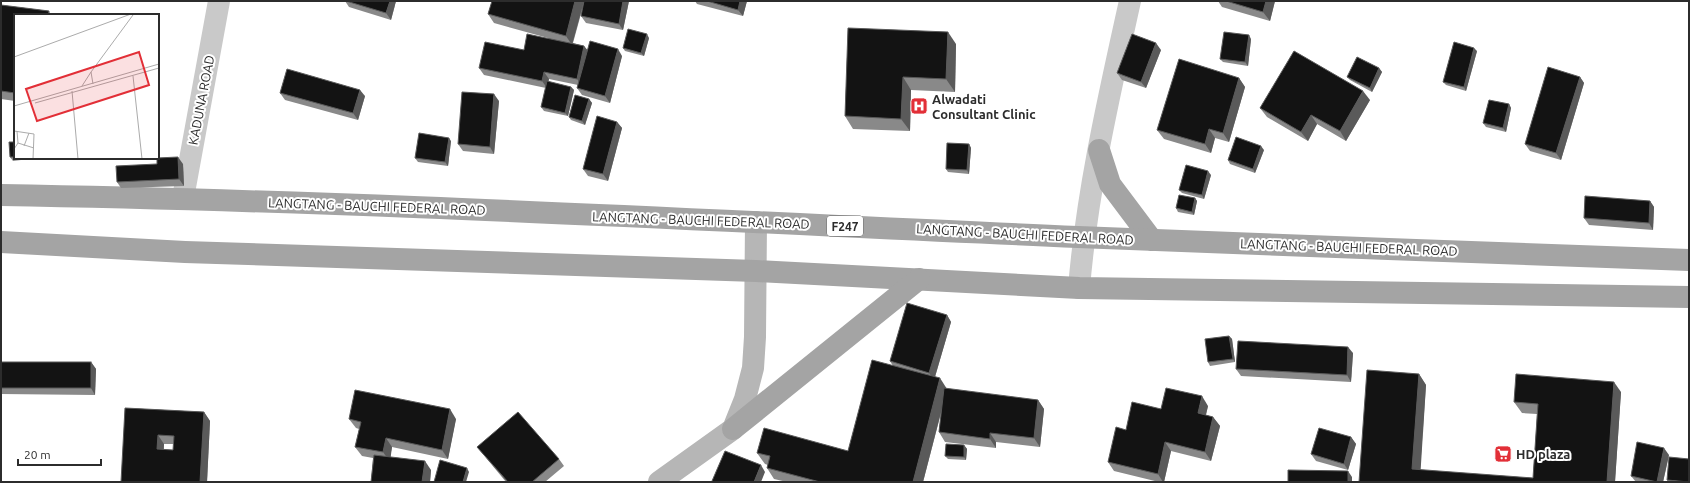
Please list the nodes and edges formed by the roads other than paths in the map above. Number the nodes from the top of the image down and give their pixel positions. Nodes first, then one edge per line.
1 (219, 1) edge
2 (1130, 1) edge
3 (1099, 150) junction
4 (1, 195) edge
5 (183, 198) junction
6 (756, 222) junction
7 (1083, 237) junction
8 (1152, 240) junction
9 (1, 242) edge
10 (1689, 260) edge
11 (756, 271) junction
12 (919, 279) junction
13 (1079, 288) junction
14 (1689, 297) edge
15 (733, 428) junction
16 (659, 482) edge

1 - 5 street, KADUNA ROAD
2 - 3 street
3 - 7 street
3 - 8 main road
4 - 5 main road, LANGTANG - BAUCHI FEDERAL ROAD / F247
5 - 6 main road, LANGTANG - BAUCHI FEDERAL ROAD / F247
6 - 7 main road, LANGTANG - BAUCHI FEDERAL ROAD / F247
6 - 11 street
7 - 8 main road, LANGTANG - BAUCHI FEDERAL ROAD / F247
7 - 13 street
8 - 10 main road, LANGTANG - BAUCHI FEDERAL ROAD / F247
9 - 11 main road
11 - 12 main road
11 - 15 street
12 - 13 main road
12 - 15 main road
13 - 14 main road
15 - 16 street

